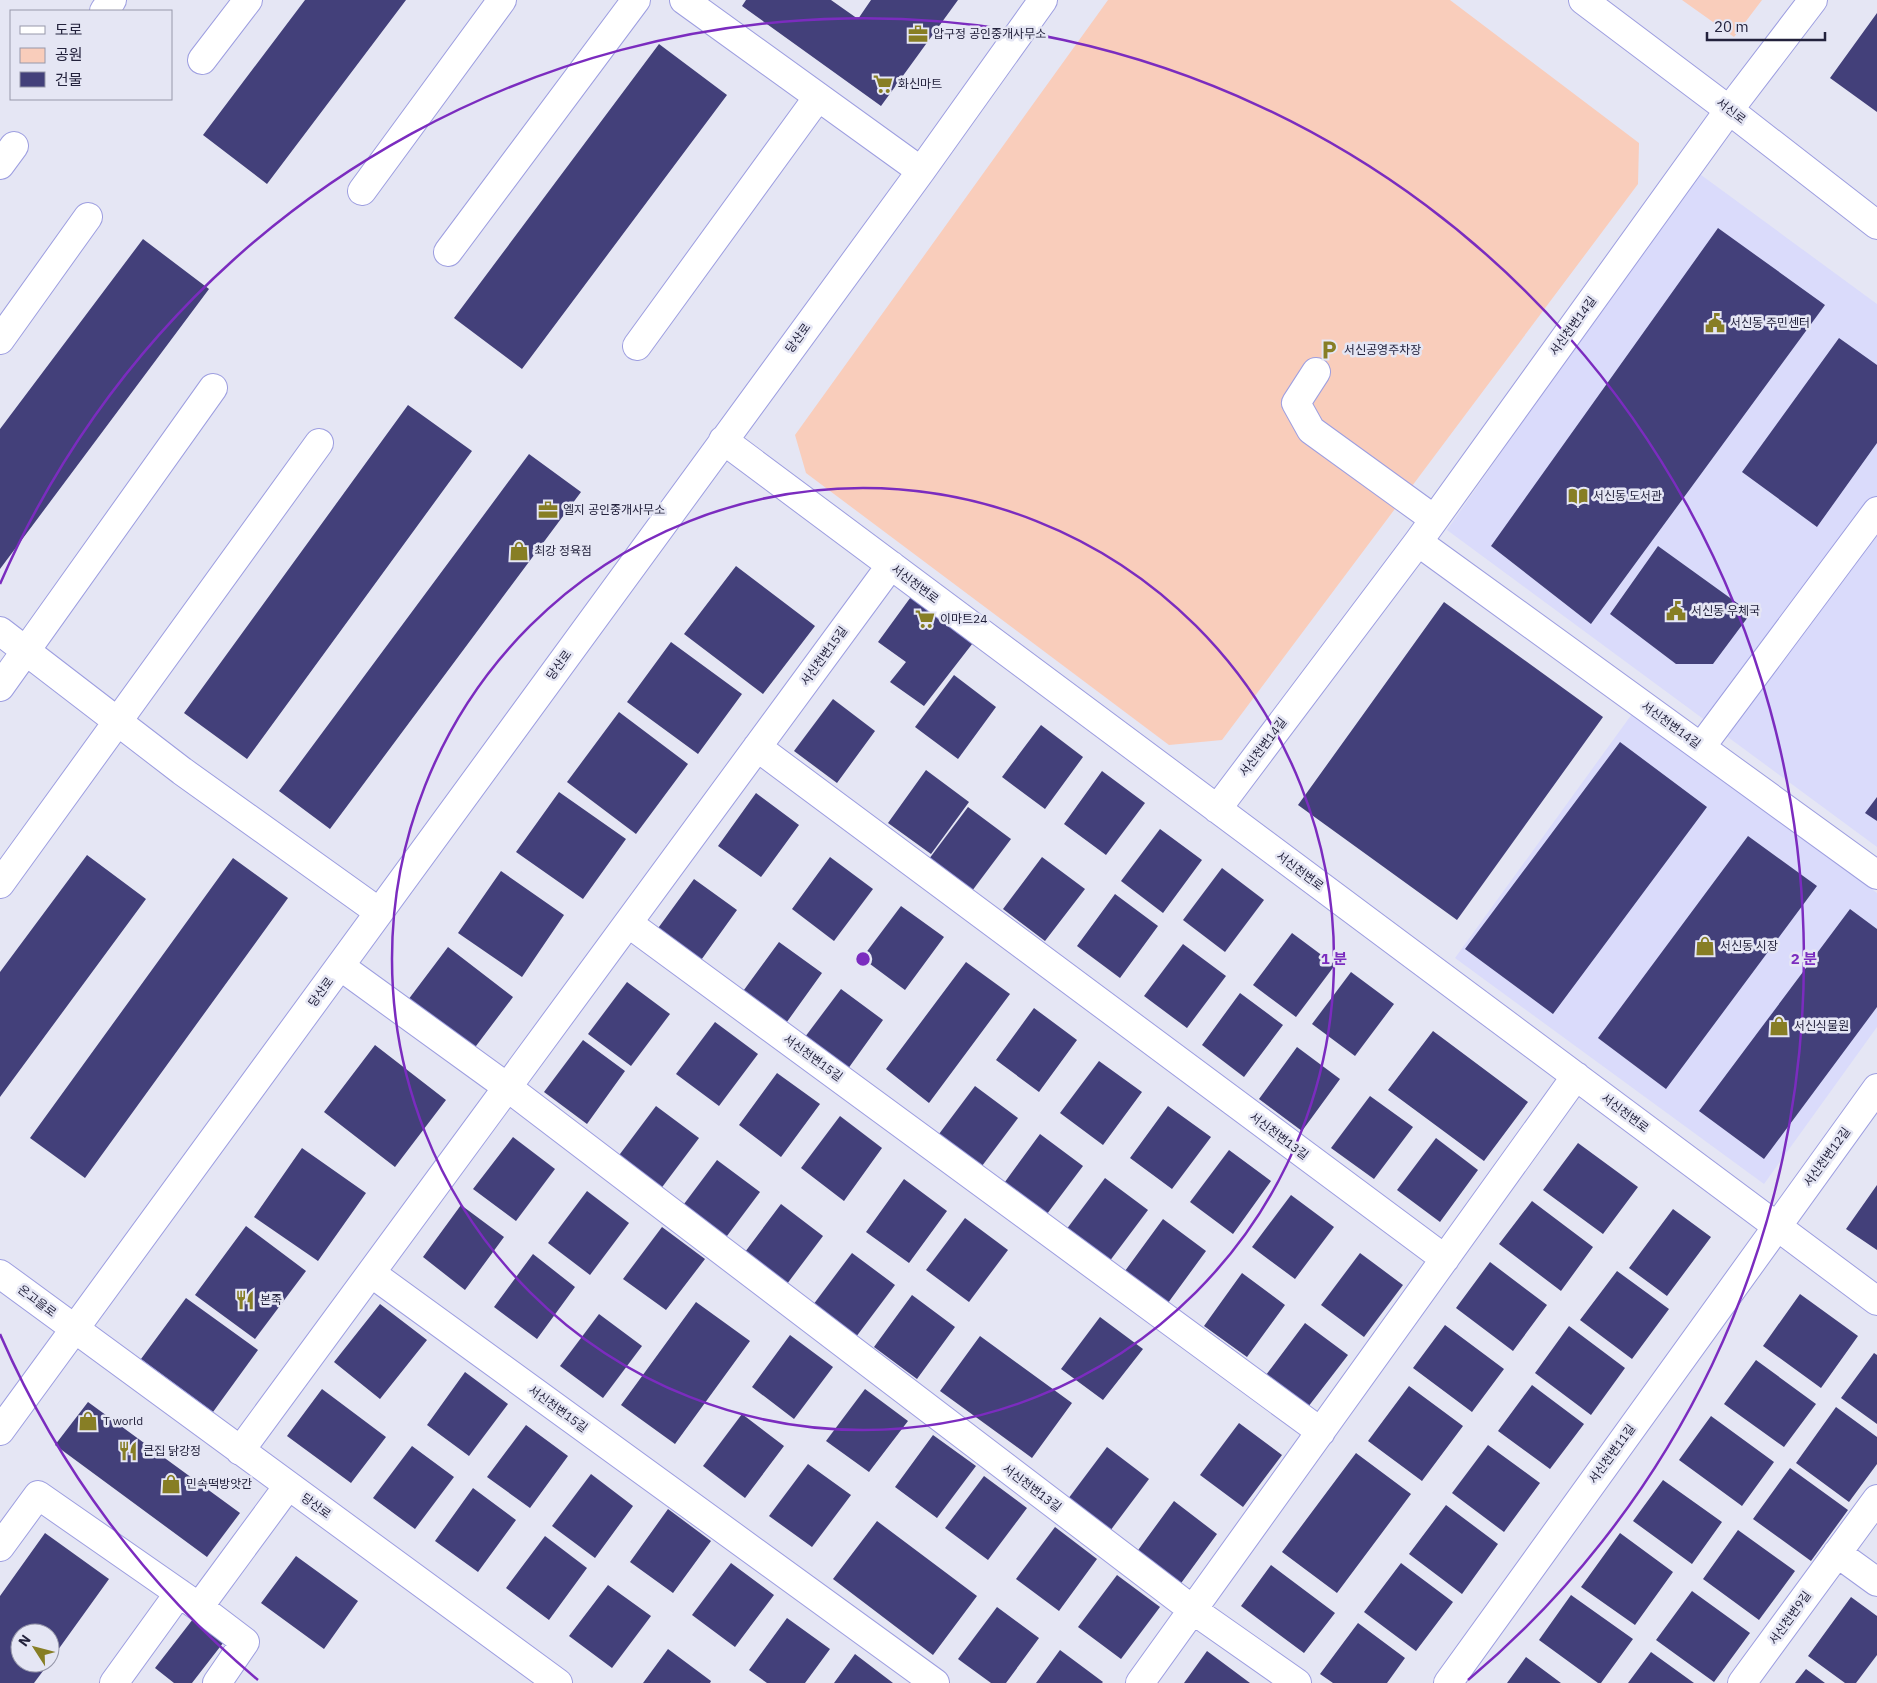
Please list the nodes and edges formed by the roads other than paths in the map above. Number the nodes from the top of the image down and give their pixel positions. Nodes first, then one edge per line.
1 (248, 0) edge
2 (502, 0) edge
3 (636, 0) edge
4 (684, 0) edge
5 (1044, 0) edge
6 (1583, 0) edge
7 (1813, 0) edge
8 (202, 60) dead end
9 (818, 97) junction
10 (1729, 110) junction
11 (921, 171) junction
12 (362, 191) dead end
13 (88, 217) dead end
14 (1877, 225) edge
15 (448, 252) dead end
16 (0, 340) edge
17 (636, 346) dead end
18 (1316, 372) dead end
19 (213, 388) dead end
20 (723, 440) junction
21 (318, 443) dead end
22 (1877, 511) edge
23 (1434, 519) junction
24 (1418, 542) junction
25 (891, 565) junction
26 (0, 631) edge
27 (26, 651) junction
28 (0, 687) edge
29 (117, 721) junction
30 (757, 747) junction
31 (1701, 747) junction
32 (1217, 809) junction
33 (1877, 875) edge
34 (0, 884) edge
35 (379, 912) junction
36 (628, 923) junction
37 (340, 966) junction
38 (1576, 1076) junction
39 (507, 1087) junction
40 (1877, 1088) edge
41 (1776, 1226) junction
42 (1445, 1259) junction
43 (370, 1273) junction
44 (0, 1274) edge
45 (1877, 1301) edge
46 (74, 1329) junction
47 (0, 1431) edge
48 (1321, 1432) junction
49 (240, 1450) junction
50 (288, 1486) junction
51 (1877, 1498) edge
52 (0, 1547) edge
53 (1837, 1553) junction
54 (1877, 1582) edge
55 (189, 1600) junction
56 (1192, 1610) junction
57 (549, 1680) edge
58 (114, 1683) edge
59 (216, 1683) edge
60 (935, 1683) edge
61 (1140, 1683) edge
62 (1297, 1683) edge
63 (1448, 1683) edge
64 (1742, 1683) edge

1 - 8 street
2 - 12 street
3 - 15 street
4 - 9 street
5 - 11 street, 당산로
6 - 10 street, 서신로
7 - 10 street, 서신천변14길
9 - 11 street
9 - 17 street
10 - 14 street, 서신로
10 - 23 street, 서신천변14길
11 - 20 street, 당산로
13 - 16 street
18 - 23 street
19 - 27 street
20 - 25 street, 서신천변로
20 - 35 street, 당산로
21 - 29 street
22 - 31 street
23 - 24 street, 서신천변14길
24 - 31 street, 서신천변14길
24 - 32 street, 서신천변14길
25 - 30 street, 서신천변15길
25 - 32 street, 서신천변로
26 - 27 street
27 - 28 street
27 - 29 street
29 - 34 street
29 - 35 street
30 - 36 street, 서신천변15길
30 - 42 street, 서신천변13길
31 - 33 street, 서신천변14길
32 - 38 street, 서신천변로
35 - 37 street, 당산로
36 - 39 street, 서신천변15길
36 - 48 street, 서신천변15길
37 - 39 street
37 - 46 street, 당산로
38 - 41 street, 서신천변로
38 - 42 street
39 - 43 street, 서신천변15길
39 - 56 street, 서신천변13길
40 - 41 street, 서신천변12길
41 - 45 street, 서신천변로
41 - 63 street, 서신천변11길
42 - 48 street
43 - 49 street, 서신천변15길
43 - 60 street, 서신천변15길
44 - 46 street, 온고을로
46 - 47 street, 당산로
46 - 49 street, 당산로
48 - 56 street
49 - 50 street, 당산로
50 - 55 street
50 - 57 street, 당산로
51 - 53 street, 서신천변9길
52 - 55 street
53 - 54 street
53 - 64 street, 서신천변9길
55 - 58 street
55 - 59 street
56 - 61 street
56 - 62 street, 서신천변13길

